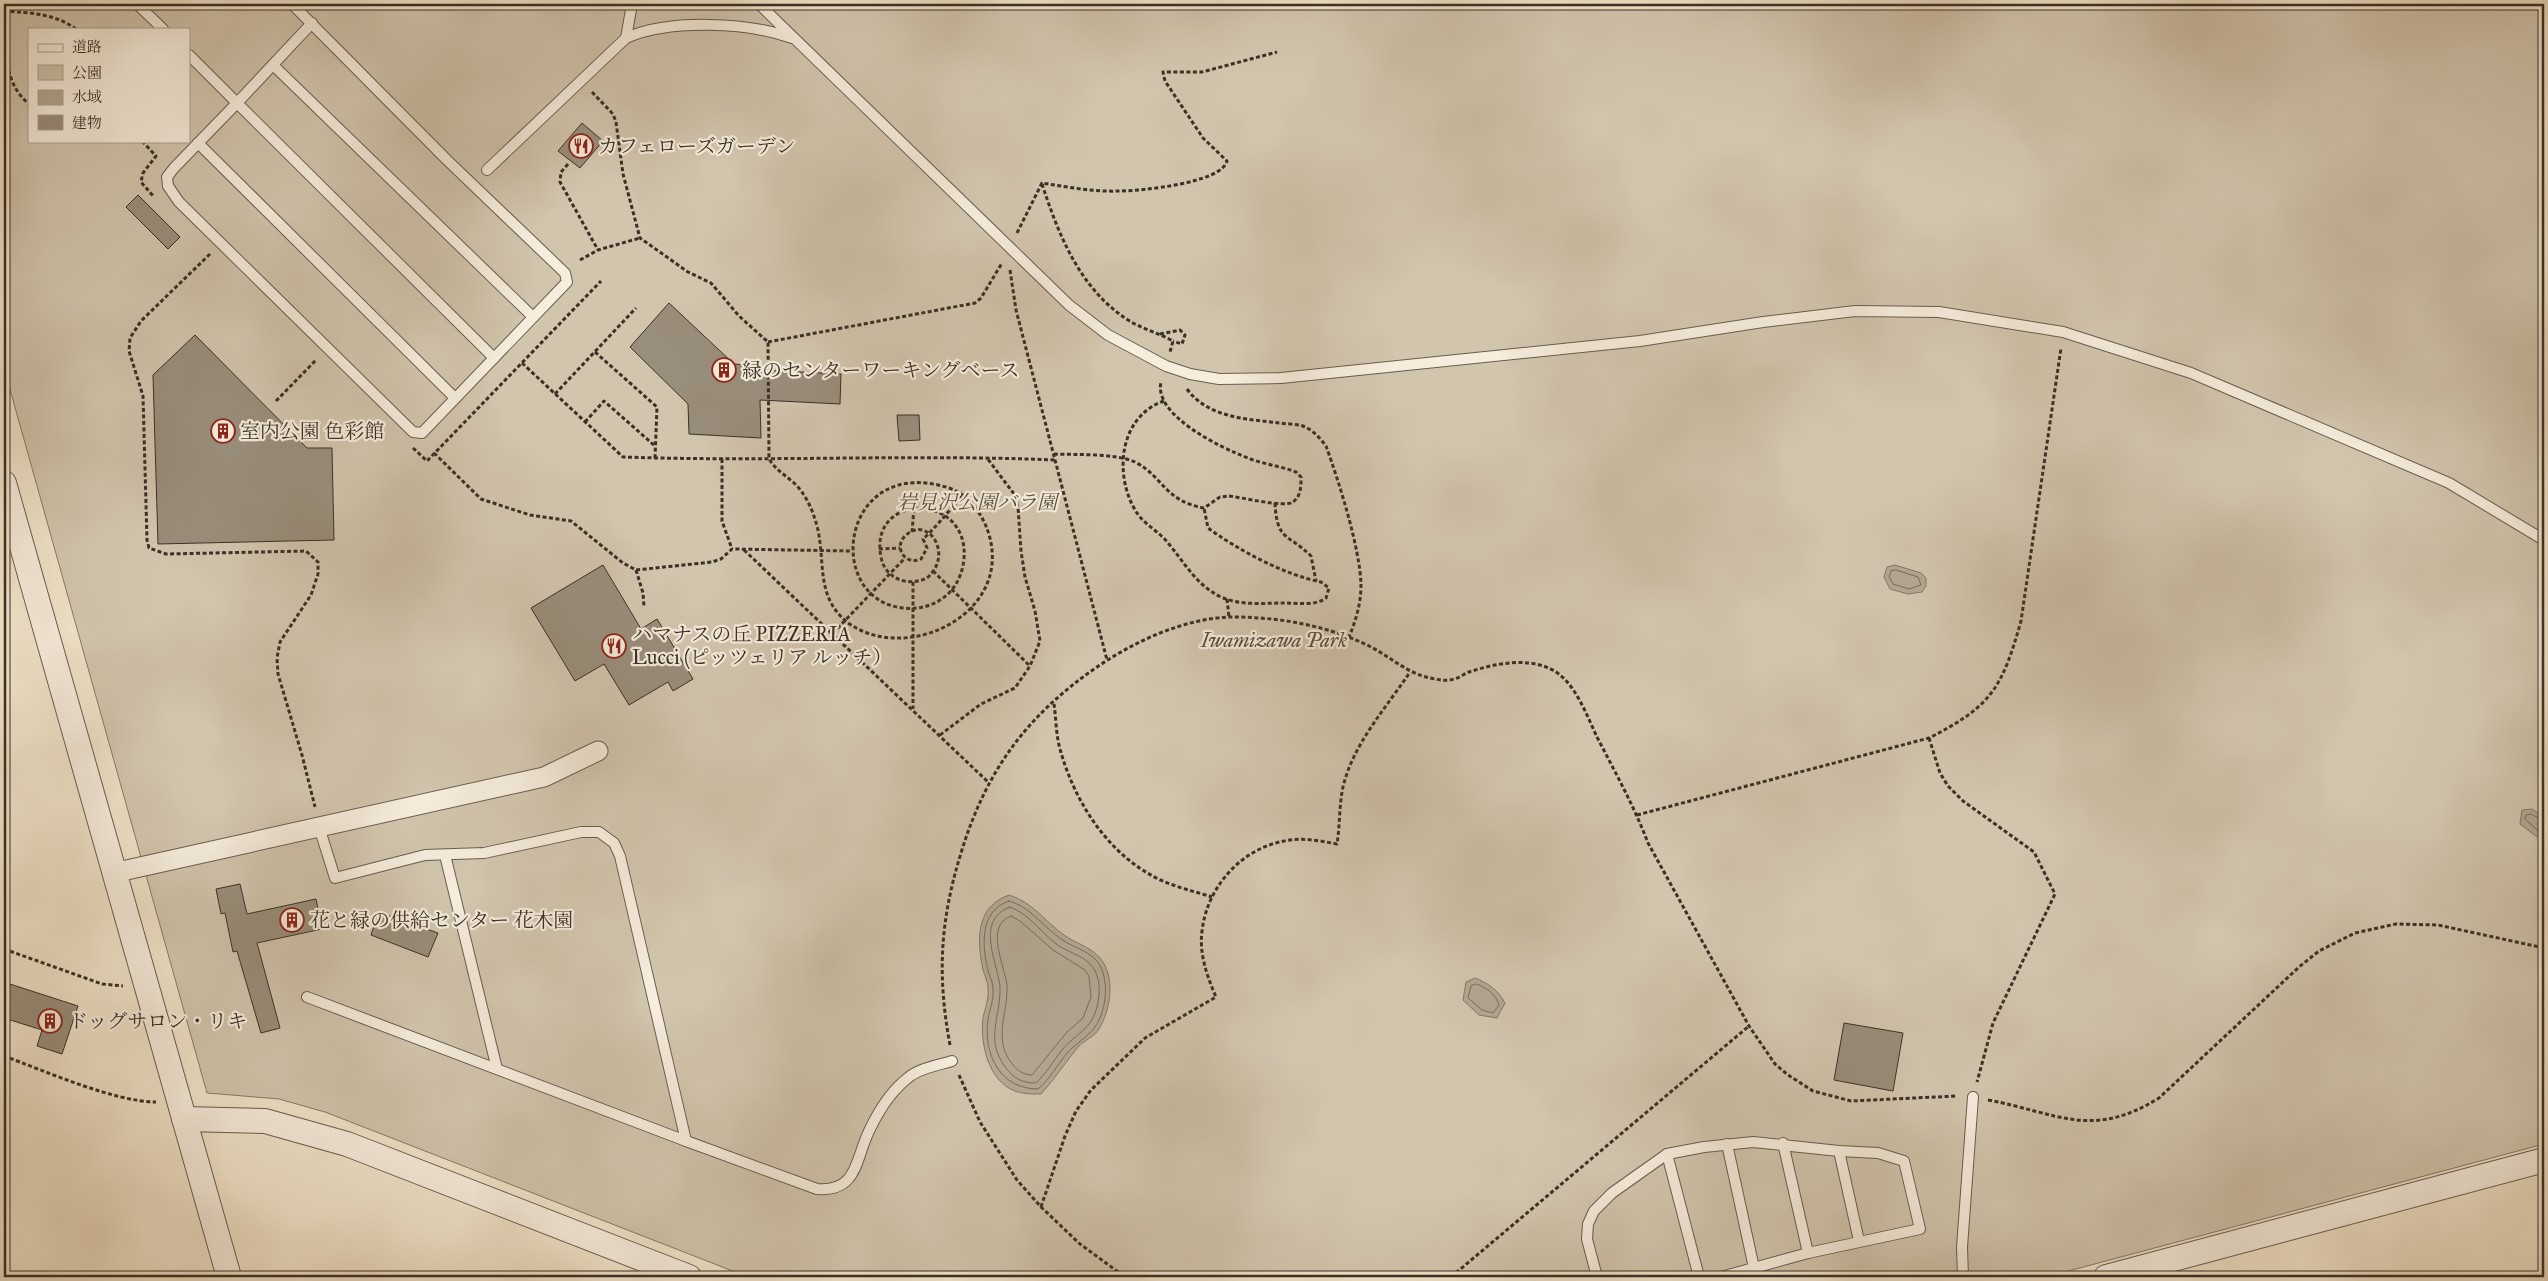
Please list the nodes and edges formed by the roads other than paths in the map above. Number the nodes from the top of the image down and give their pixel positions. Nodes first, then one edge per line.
1 (137, 4) edge
2 (292, 4) edge
3 (632, 4) edge
4 (758, 4) edge
5 (312, 23) junction
6 (162, 28) edge
7 (626, 38) junction
8 (795, 40) junction
9 (190, 56) edge
10 (273, 65) junction
11 (237, 102) junction
12 (198, 143) junction
13 (487, 170) dead end
14 (533, 316) junction
15 (494, 358) junction
16 (455, 398) junction
17 (4, 483) edge
18 (2544, 538) edge
19 (598, 751) dead end
20 (320, 827) junction
21 (445, 856) junction
22 (113, 873) junction
23 (307, 997) dead end
24 (952, 1061) road end
25 (497, 1069) junction
26 (1973, 1097) road end
27 (182, 1110) junction
28 (686, 1141) junction
29 (1783, 1143) junction
30 (1727, 1144) junction
31 (1839, 1152) junction
32 (1667, 1154) junction
33 (2544, 1160) edge
34 (1859, 1241) junction
35 (1808, 1253) junction
36 (1754, 1268) junction
37 (229, 1277) edge
38 (689, 1277) edge
39 (1597, 1277) edge
40 (1699, 1277) edge
41 (1721, 1277) edge
42 (1963, 1277) edge
43 (2106, 1277) edge

1 - 6 lane
2 - 5 lane
3 - 7 lane
4 - 8 lane
5 - 10 lane
5 - 14 lane
7 - 8 lane
7 - 13 lane
8 - 18 lane
9 - 11 lane
10 - 11 lane
10 - 14 lane
11 - 12 lane
11 - 15 lane
12 - 16 lane
12 - 16 lane
14 - 15 lane
15 - 16 lane
17 - 22 street
19 - 20 street
20 - 21 lane
20 - 22 street
21 - 25 lane
21 - 28 lane
22 - 27 street
23 - 25 lane
24 - 28 lane
25 - 28 lane
26 - 42 lane
27 - 37 street
27 - 38 street
29 - 30 lane
29 - 31 lane
29 - 35 lane
30 - 32 lane
30 - 36 lane
31 - 34 lane
31 - 34 lane
32 - 39 lane
32 - 40 lane
33 - 43 street
34 - 35 lane
35 - 36 lane
36 - 41 lane

